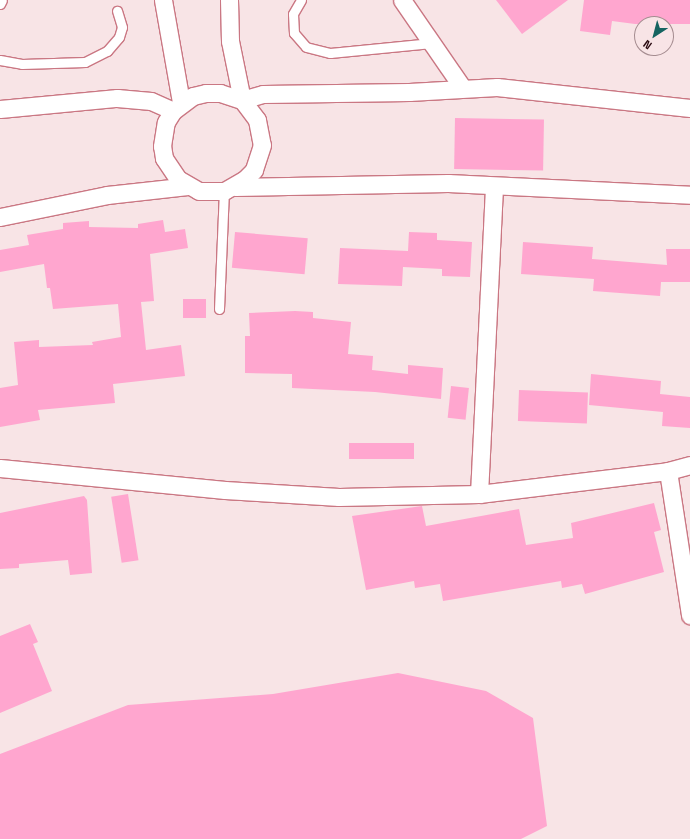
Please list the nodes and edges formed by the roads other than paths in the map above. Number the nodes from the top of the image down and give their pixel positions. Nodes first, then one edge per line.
1 (2, 0) edge
2 (163, 0) edge
3 (229, 0) edge
4 (302, 0) edge
5 (402, 0) edge
6 (0, 4) edge
7 (117, 11) dead end
8 (432, 43) junction
9 (0, 60) edge
10 (462, 87) junction
11 (242, 100) junction
12 (177, 107) junction
13 (690, 108) edge
14 (0, 109) edge
15 (188, 186) junction
16 (494, 186) junction
17 (229, 189) junction
18 (690, 195) edge
19 (0, 217) edge
20 (219, 309) dead end
21 (690, 466) edge
22 (0, 468) edge
23 (668, 471) junction
24 (479, 494) junction
25 (690, 614) edge

1 - 6 lane
2 - 12 street
3 - 11 street
4 - 8 lane
5 - 8 street
7 - 9 lane
8 - 10 street
10 - 11 street
10 - 13 street
11 - 12 street
11 - 17 street
12 - 14 street
12 - 15 street
15 - 17 street
15 - 19 street
16 - 17 street
16 - 18 street
16 - 24 street
17 - 20 lane
21 - 23 street
22 - 24 street
23 - 24 street
23 - 25 street

